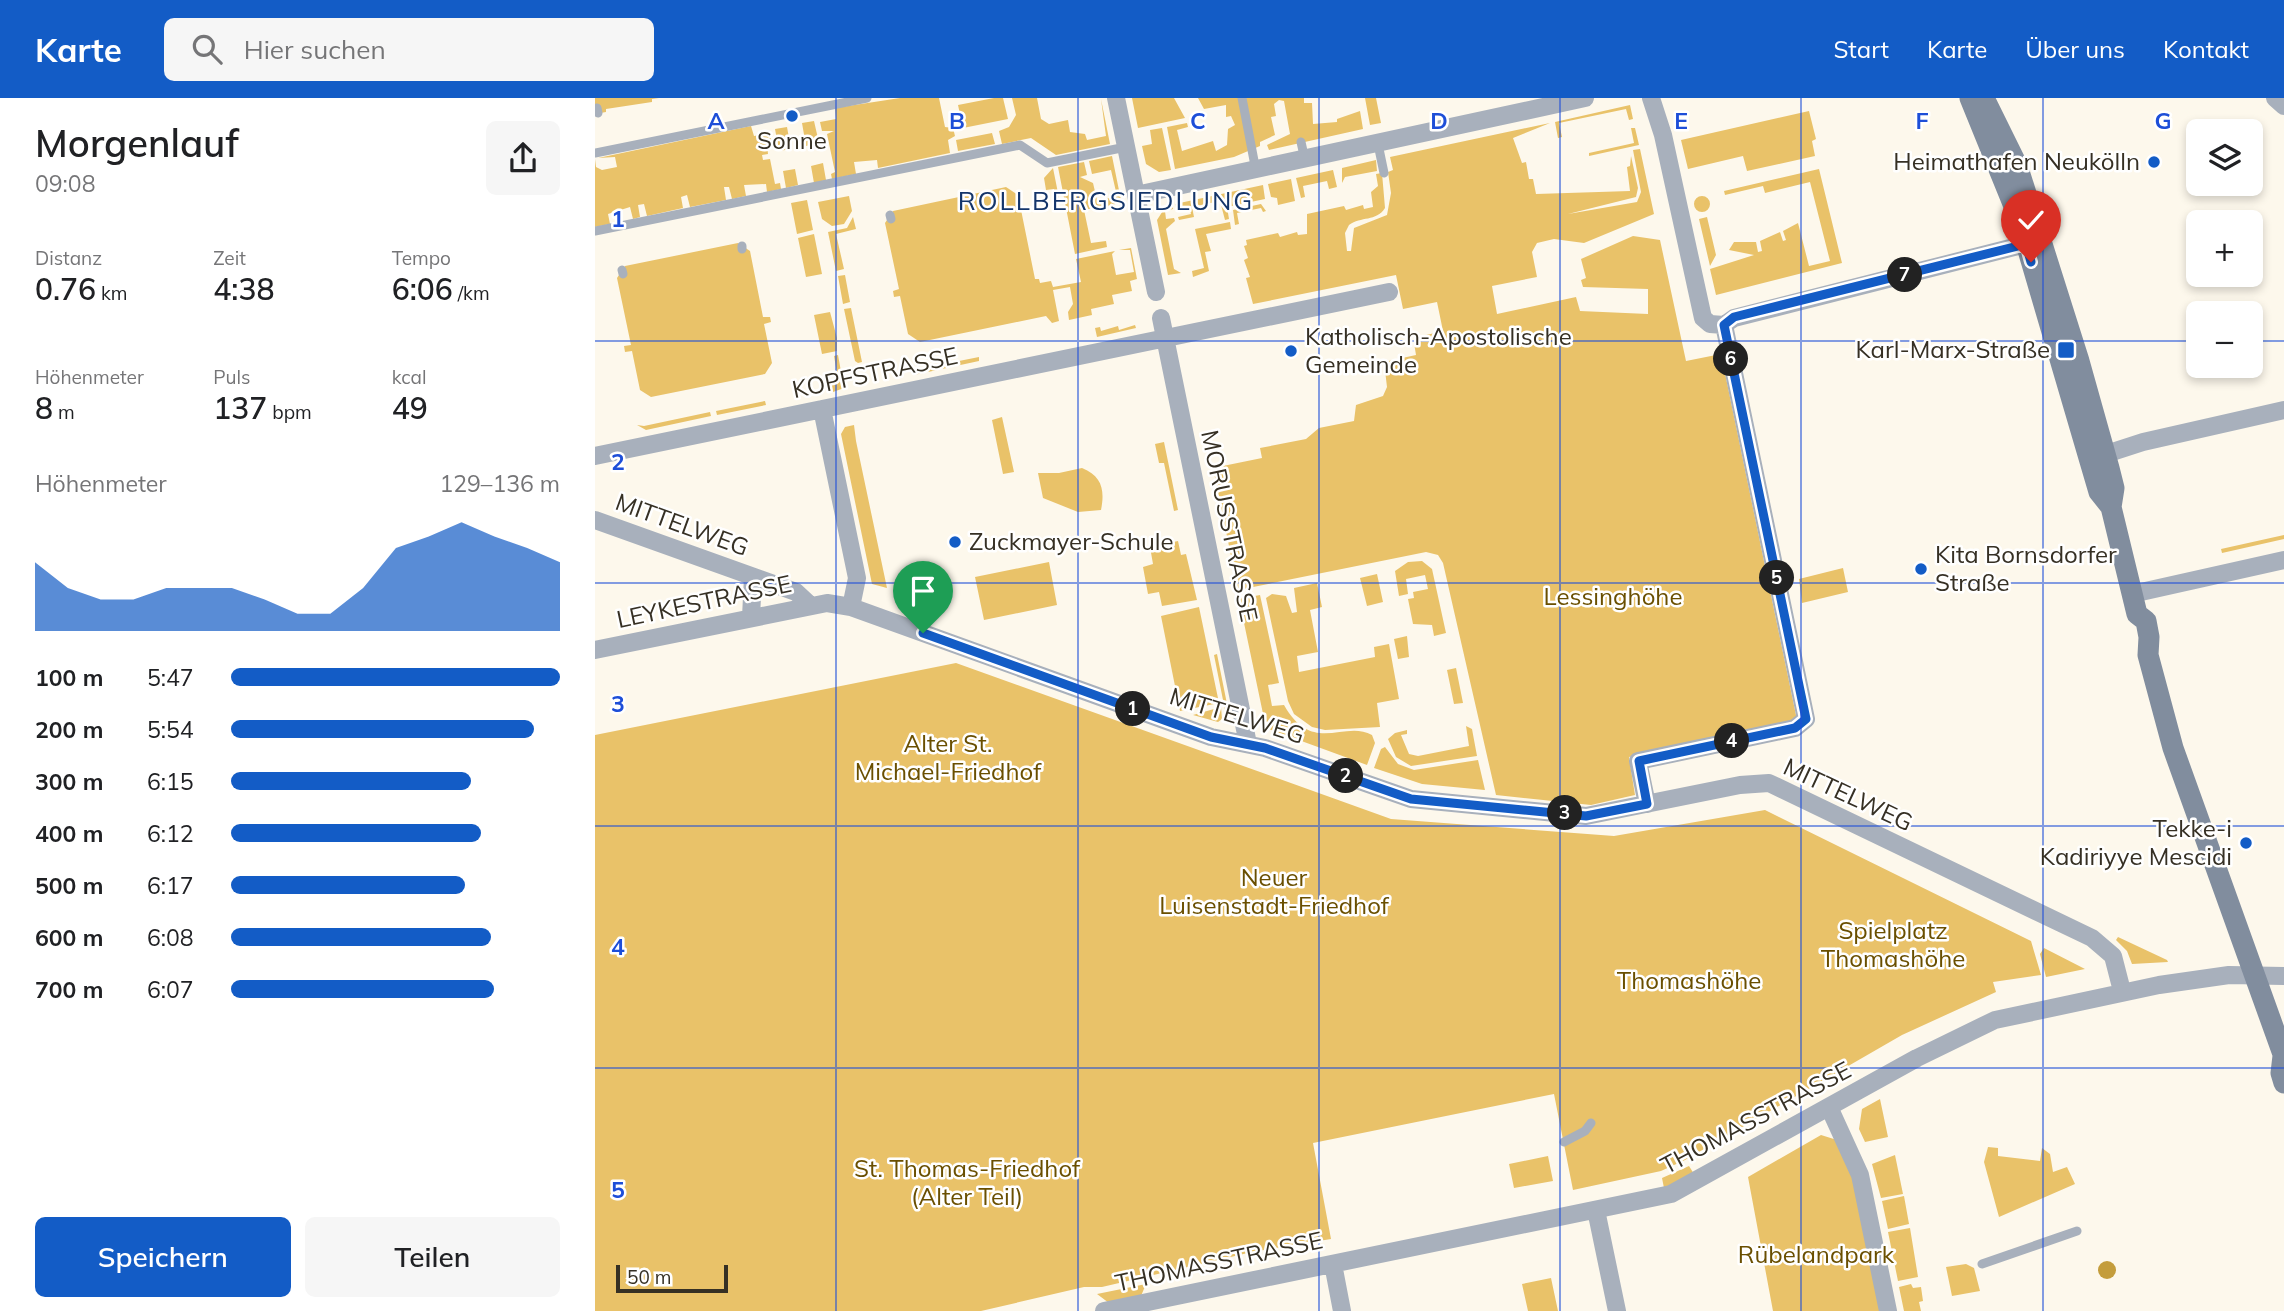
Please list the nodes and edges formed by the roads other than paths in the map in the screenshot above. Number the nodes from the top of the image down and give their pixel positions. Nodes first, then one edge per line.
1 (867, 98) edge
2 (1117, 98) edge
3 (1242, 98) edge
4 (1585, 98) edge
5 (1651, 98) edge
6 (1971, 98) edge
7 (1984, 98) edge
8 (2275, 98) edge
9 (2284, 106) edge
10 (1384, 139) junction
11 (1126, 147) junction
12 (601, 148) edge
13 (1256, 171) junction
14 (1384, 173) dead end
15 (1136, 195) junction
16 (595, 231) edge
17 (2026, 244) junction
18 (1156, 292) dead end
19 (1389, 292) dead end
20 (1161, 318) dead end
21 (1724, 325) junction
22 (1165, 338) junction
23 (822, 409) junction
24 (2284, 410) edge
25 (2106, 454) junction
26 (595, 456) edge
27 (2111, 508) junction
28 (595, 520) edge
29 (2284, 560) edge
30 (753, 577) junction
31 (817, 604) junction
32 (2134, 604) junction
33 (851, 607) junction
34 (751, 617) junction
35 (595, 650) edge
36 (1248, 744) junction
37 (1647, 804) junction
38 (2254, 975) junction
39 (2284, 976) edge
40 (2122, 991) junction
41 (2284, 1057) edge
42 (2284, 1083) edge
43 (1829, 1107) junction
44 (1591, 1123) dead end
45 (1564, 1142) dead end
46 (1596, 1210) junction
47 (2077, 1231) dead end
48 (1333, 1264) junction
49 (1982, 1264) dead end
50 (1104, 1311) edge
51 (1342, 1311) edge
52 (1617, 1311) edge
53 (1888, 1311) edge

1 - 12 lane
2 - 11 street
3 - 13 lane
4 - 10 street
5 - 21 street
6 - 17 main road
7 - 25 main road
8 - 9 street
10 - 13 street
10 - 14 lane
11 - 15 street
11 - 16 lane
13 - 15 street
15 - 18 street
17 - 21 street
17 - 27 main road
19 - 22 street, KOPFSTRASSE
20 - 22 street, MORUSSTRASSE
21 - 37 street
22 - 23 street, KOPFSTRASSE
22 - 36 street, MORUSSTRASSE
23 - 26 street, KOPFSTRASSE
23 - 33 street
24 - 25 street
25 - 27 main road
27 - 32 main road
28 - 30 street, MITTELWEG
29 - 32 street
30 - 31 street, MITTELWEG
30 - 34 street, MITTELWEG
31 - 33 street, MITTELWEG
31 - 34 street, LEYKESTRASSE
32 - 38 main road
33 - 36 street, MITTELWEG
34 - 35 street, LEYKESTRASSE
36 - 37 street, MITTELWEG
37 - 40 street, MITTELWEG
38 - 39 street, THOMASSTRASSE
38 - 40 street, THOMASSTRASSE
38 - 41 main road
40 - 43 street, THOMASSTRASSE
41 - 42 main road
43 - 46 street, THOMASSTRASSE
43 - 53 street
44 - 45 lane
46 - 48 street, THOMASSTRASSE
46 - 52 street
47 - 49 lane
48 - 50 street, THOMASSTRASSE
48 - 51 street

